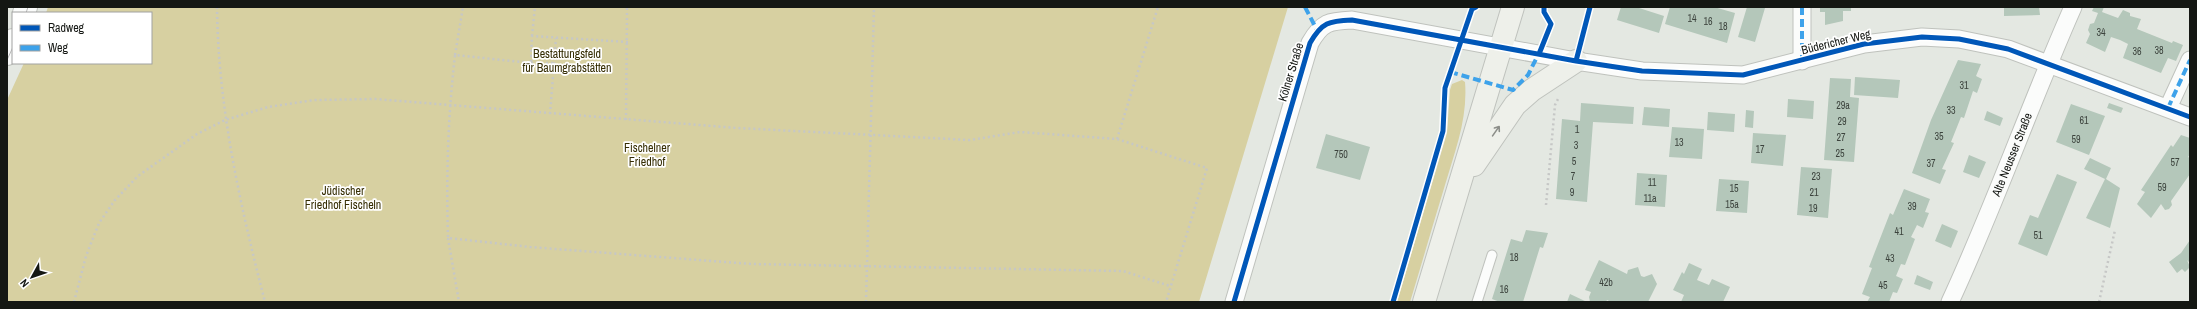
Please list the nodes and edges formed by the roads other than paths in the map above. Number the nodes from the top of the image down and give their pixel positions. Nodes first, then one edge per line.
1 (1513, 7) edge
2 (1802, 7) edge
3 (2074, 7) edge
4 (12, 42) edge
5 (1502, 47) junction
6 (7, 54) edge
7 (2190, 60) edge
8 (1576, 61) junction
9 (1802, 61) junction
10 (2048, 64) junction
11 (2168, 108) junction
12 (2190, 116) edge
13 (1460, 188) junction
14 (1492, 254) dead end
15 (1234, 302) edge
16 (1424, 302) edge
17 (1477, 302) edge
18 (1950, 302) edge

1 - 5 main road
2 - 9 street
3 - 10 street, Alte Neusser Straße
4 - 6 street
5 - 8 street, Büdericher Weg
5 - 13 main road
5 - 15 street, Kölner Straße
7 - 11 street
8 - 9 street, Büdericher Weg
13 -> 8 main road
9 - 10 street, Büdericher Weg
10 - 11 street, Büdericher Weg
10 - 18 street, Alte Neusser Straße
11 - 12 street, Büdericher Weg
13 - 16 main road
14 - 17 lane

